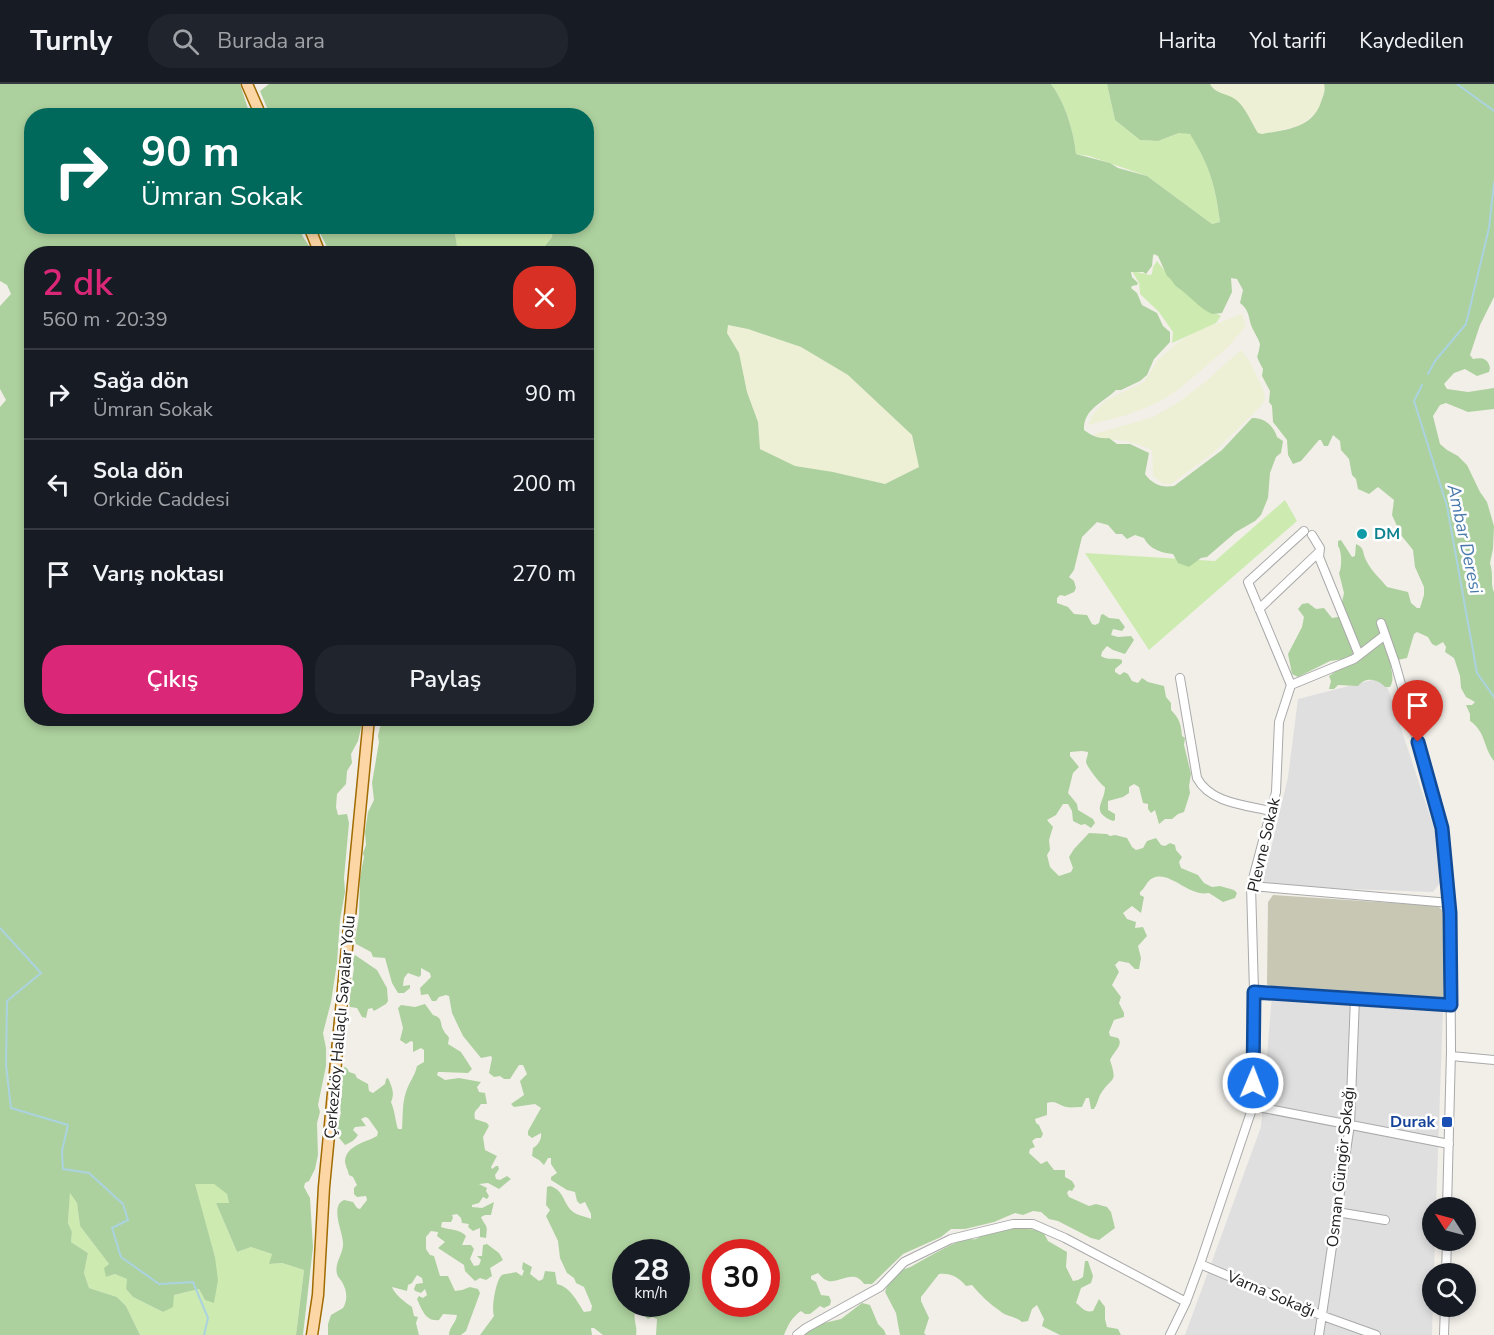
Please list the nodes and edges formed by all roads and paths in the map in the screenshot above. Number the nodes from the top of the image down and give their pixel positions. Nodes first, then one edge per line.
1 (247, 84) edge
2 (258, 108) edge
3 (1319, 552) junction
4 (1259, 609) junction
5 (1381, 623) dead end
6 (1385, 635) junction
7 (1359, 655) junction
8 (1180, 678) dead end
9 (1291, 685) junction
10 (368, 726) edge
11 (1271, 811) junction
12 (1251, 886) junction
13 (1450, 903) junction
14 (1254, 992) junction
15 (1355, 998) junction
16 (1451, 1005) junction
17 (1451, 1056) junction
18 (1494, 1060) edge
19 (1253, 1106) junction
20 (1350, 1124) junction
21 (1449, 1144) junction
22 (1448, 1197) edge
23 (1337, 1212) junction
24 (1385, 1220) dead end
25 (1200, 1264) junction
26 (1186, 1302) junction
27 (1323, 1316) junction
28 (1445, 1317) edge
29 (312, 1335) edge
30 (797, 1335) edge
31 (1170, 1335) edge
32 (1319, 1335) edge
33 (1376, 1335) edge
34 (1444, 1335) edge

1 - 2 main road
3 - 4 street
3 - 4 street
3 - 7 street
4 - 9 street
5 - 6 street
6 - 7 street
6 - 13 street
7 - 9 street
8 - 11 street
9 - 11 street, Plevne Sokak
10 - 29 main road, Çerkezköy Hallaçlı Sayalar Yolu
11 - 12 street, Plevne Sokak
12 - 13 street
12 - 14 street, Plevne Sokak
13 - 16 street
14 - 15 street
14 - 19 street, Plevne Sokak
15 - 16 street
15 - 20 street, Osman Güngör Sokağı
16 - 17 street
17 - 18 street
17 - 21 street
19 - 20 street
19 - 25 street, Plevne Sokak
20 - 21 street
20 - 23 street, Osman Güngör Sokağı
21 - 22 street
23 - 24 street
23 - 27 street, Osman Güngör Sokağı
25 - 26 street, Plevne Sokak
25 - 27 street, Varna Sokağı
26 - 30 street
26 - 31 street, Plevne Sokak
27 - 32 street, Osman Güngör Sokağı
27 - 33 street, Varna Sokağı
28 - 34 street

